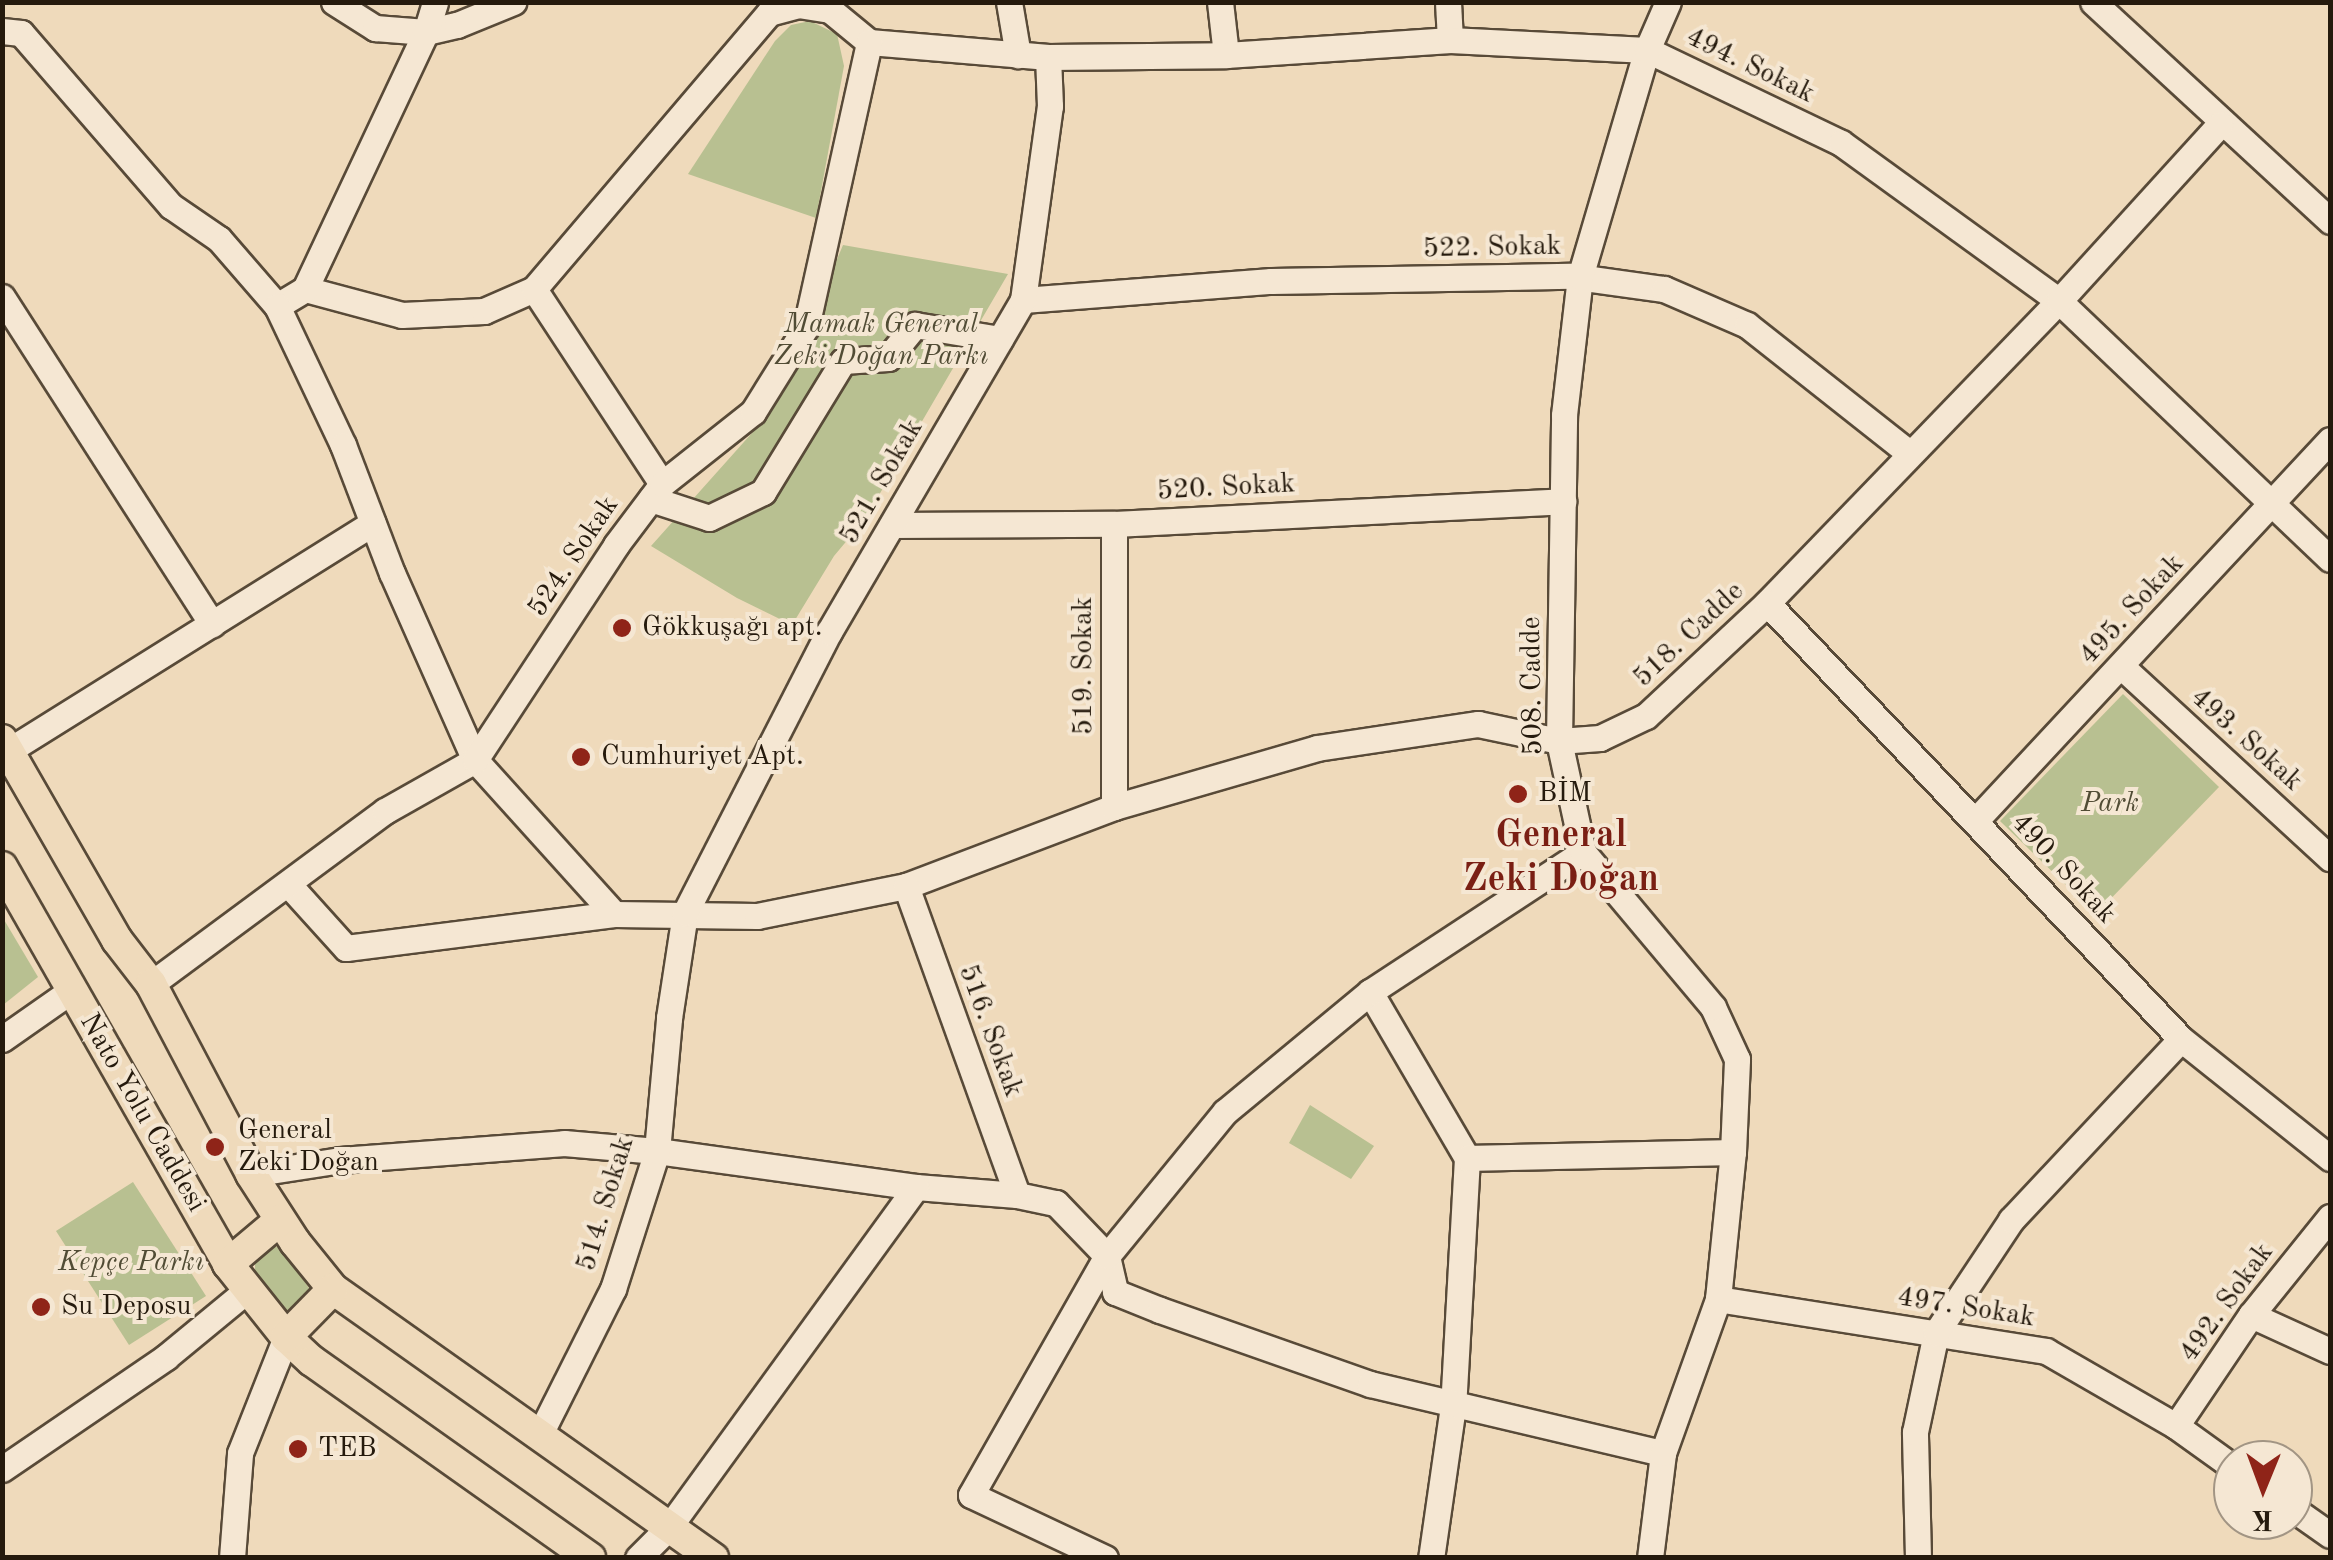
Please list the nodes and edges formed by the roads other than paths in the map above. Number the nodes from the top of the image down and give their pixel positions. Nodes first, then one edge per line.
1 (334, 2) edge
2 (435, 2) edge
3 (514, 2) edge
4 (1009, 2) edge
5 (1220, 2) edge
6 (1448, 2) edge
7 (1668, 2) edge
8 (2093, 2) edge
9 (426, 32) junction
10 (3, 33) edge
11 (1450, 40) junction
12 (869, 42) junction
13 (1647, 50) junction
14 (1018, 55) junction
15 (1226, 55) junction
16 (1048, 58) junction
17 (2220, 124) junction
18 (2330, 221) edge
19 (1580, 278) junction
20 (305, 289) junction
21 (534, 289) junction
22 (2, 297) edge
23 (1023, 300) junction
24 (2059, 302) junction
25 (277, 306) junction
26 (1000, 339) junction
27 (2330, 440) edge
28 (1909, 453) junction
29 (656, 492) junction
30 (1563, 501) junction
31 (2271, 504) junction
32 (373, 523) junction
33 (1114, 524) junction
34 (892, 525) junction
35 (2330, 559) edge
36 (1767, 603) junction
37 (212, 624) junction
38 (2121, 666) junction
39 (1558, 741) junction
40 (5, 745) edge
41 (475, 760) junction
42 (1114, 807) junction
43 (1976, 820) junction
44 (1583, 852) junction
45 (2330, 858) edge
46 (2, 867) edge
47 (289, 886) junction
48 (906, 886) junction
49 (685, 913) junction
50 (614, 914) junction
51 (151, 984) junction
52 (72, 990) junction
53 (1370, 992) junction
54 (2, 1039) edge
55 (2181, 1039) junction
56 (657, 1151) junction
57 (1734, 1152) junction
58 (1467, 1158) junction
59 (2330, 1158) edge
60 (252, 1174) junction
61 (916, 1187) junction
62 (1017, 1195) junction
63 (2330, 1217) edge
64 (280, 1220) junction
65 (1107, 1256) junction
66 (228, 1264) junction
67 (333, 1289) junction
68 (246, 1290) junction
69 (1718, 1299) junction
70 (2251, 1315) junction
71 (1936, 1333) junction
72 (286, 1337) junction
73 (2330, 1351) edge
74 (1452, 1406) junction
75 (2176, 1426) junction
76 (539, 1436) junction
77 (2213, 1453) edge
78 (1663, 1454) junction
79 (8, 1455) edge
80 (669, 1528) junction
81 (232, 1558) edge
82 (590, 1558) edge
83 (638, 1558) edge
84 (713, 1558) edge
85 (1105, 1558) edge
86 (1432, 1558) edge
87 (1650, 1558) edge
88 (1918, 1558) edge

1 - 9 street
2 - 9 street
3 - 9 street
4 - 14 street
5 - 15 street
6 - 11 street
7 - 13 street, 508. Cadde
8 - 17 street
9 - 20 street
10 - 25 street
11 - 13 street, 494. Sokak
11 - 15 street, 494. Sokak
12 - 14 street, 494. Sokak
12 - 21 street
12 - 29 street, 524. Sokak
13 - 19 street, 508. Cadde
13 - 24 street, 494. Sokak
14 - 16 street, 494. Sokak
15 - 16 street, 494. Sokak
16 - 23 street, 521. Sokak
17 - 18 street
17 - 24 street, 518. Cadde
19 - 23 street, 522. Sokak
19 - 28 street, 522. Sokak
19 - 30 street, 508. Cadde
20 - 21 street
20 - 25 street
21 - 29 street
22 - 37 street
23 - 26 street, 521. Sokak
24 - 28 street, 518. Cadde
24 - 31 street, 494. Sokak
25 - 32 street
26 - 29 street
26 - 34 street, 521. Sokak
27 - 31 street, 495. Sokak
28 - 36 street, 518. Cadde
29 - 41 street, 524. Sokak
30 - 33 street, 520. Sokak
30 - 39 street, 508. Cadde
31 - 35 street, 494. Sokak
31 - 38 street, 495. Sokak
32 - 37 street
32 - 41 street
33 - 34 street, 520. Sokak
33 - 42 street, 519. Sokak
34 - 49 street, 521. Sokak
36 - 39 street, 518. Cadde
36 - 43 street, 490. Sokak
37 - 40 street
38 - 43 street, 495. Sokak
38 - 45 street, 493. Sokak
39 - 42 street, 518. Cadde
39 - 44 street, 508. Cadde
40 - 51 main road
41 - 47 street, 524. Sokak
41 - 50 street
42 - 48 street, 518. Cadde
43 - 55 street, 490. Sokak
44 - 53 street
44 - 57 street, 508. Cadde
46 - 52 main road, Nato Yolu Caddesi
47 - 50 street, 518. Cadde
47 - 51 street, 524. Sokak
48 - 49 street, 518. Cadde
48 - 62 street, 516. Sokak
49 - 50 street, 518. Cadde
49 - 56 street, 514. Sokak
51 - 60 main road
52 - 54 street
52 - 66 main road, Nato Yolu Caddesi
53 - 58 street
53 - 65 street
55 - 59 street, 490. Sokak
55 - 71 street
56 - 60 street
56 - 61 street
56 - 76 street, 514. Sokak
57 - 58 street
57 - 69 street, 508. Cadde
58 - 74 street
60 - 64 main road
61 - 62 street
61 - 80 street
62 - 65 street
63 - 70 street, 492. Sokak
64 - 66 main road
64 - 67 main road
65 - 74 street
65 - 85 street
66 - 68 main road, Nato Yolu Caddesi
67 - 72 main road
67 - 76 main road
68 - 72 main road, Nato Yolu Caddesi
68 - 79 street
69 - 71 street, 497. Sokak
69 - 78 street, 508. Cadde
70 - 73 street
70 - 75 street, 492. Sokak
71 - 75 street, 497. Sokak
71 - 88 street
72 - 81 street
72 - 82 main road, Nato Yolu Caddesi
74 - 78 street
74 - 86 street
75 - 77 street, 497. Sokak
76 - 80 main road
78 - 87 street, 508. Cadde
80 - 83 street
80 - 84 main road

